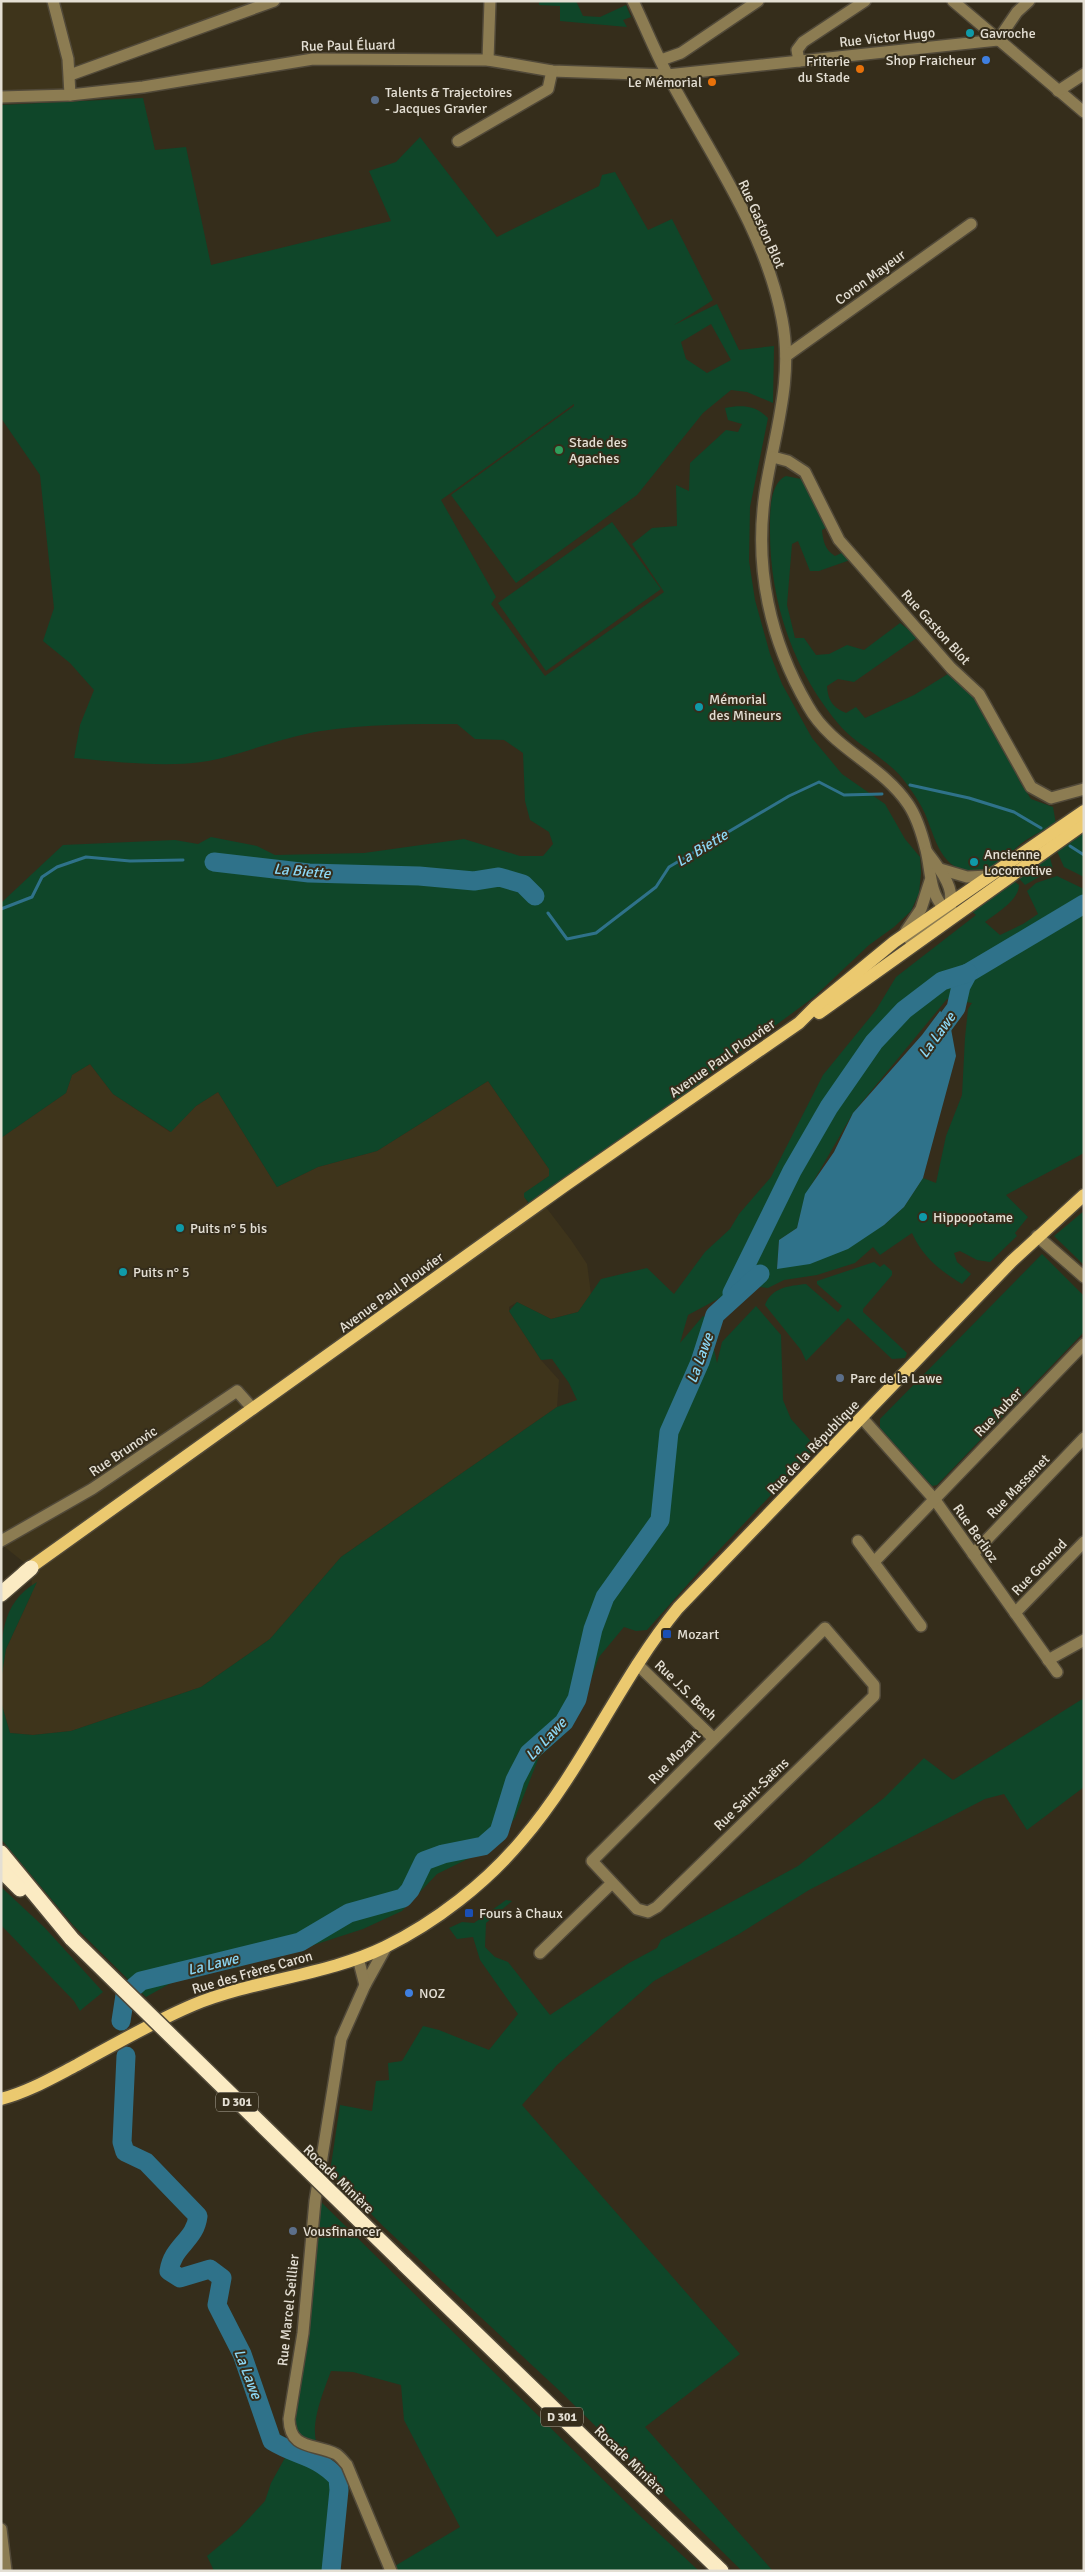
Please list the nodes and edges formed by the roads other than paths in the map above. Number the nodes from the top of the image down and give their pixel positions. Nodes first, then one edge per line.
1 (53, 1) edge
2 (274, 1) edge
3 (490, 1) edge
4 (633, 1) edge
5 (758, 1) edge
6 (865, 1) edge
7 (953, 1) edge
8 (1029, 1) edge
9 (743, 5) edge
10 (998, 40) junction
11 (488, 60) junction
12 (661, 60) junction
13 (799, 61) junction
14 (552, 71) junction
15 (1084, 74) edge
16 (70, 75) junction
17 (667, 75) junction
18 (1058, 91) junction
19 (70, 95) junction
20 (1, 97) edge
21 (1084, 112) edge
22 (458, 140) dead end
23 (971, 224) dead end
24 (786, 356) junction
25 (773, 457) junction
26 (1084, 789) edge
27 (1084, 811) edge
28 (1082, 823) edge
29 (926, 851) junction
30 (940, 869) junction
31 (989, 876) junction
32 (930, 877) junction
33 (947, 906) junction
34 (966, 906) junction
35 (894, 942) junction
36 (888, 963) junction
37 (799, 1023) junction
38 (1084, 1195) edge
39 (1038, 1236) junction
40 (1084, 1277) edge
41 (1084, 1344) edge
42 (253, 1408) junction
43 (862, 1418) junction
44 (1084, 1438) edge
45 (935, 1500) junction
46 (1, 1541) edge
47 (858, 1541) dead end
48 (1084, 1542) edge
49 (973, 1554) junction
50 (874, 1562) junction
51 (30, 1568) junction
52 (1, 1581) edge
53 (1, 1588) edge
54 (1, 1594) edge
55 (1015, 1614) junction
56 (921, 1626) dead end
57 (825, 1628) joint
58 (1084, 1640) edge
59 (1048, 1660) junction
60 (637, 1664) junction
61 (1057, 1672) dead end
62 (714, 1738) junction
63 (1, 1853) edge
64 (1, 1870) edge
65 (612, 1883) junction
66 (637, 1909) joint
67 (72, 1938) junction
68 (386, 1947) junction
69 (540, 1953) dead end
70 (358, 1958) junction
71 (366, 1985) junction
72 (1, 2099) edge
73 (1, 2528) edge
74 (6, 2571) edge
75 (391, 2571) edge
76 (721, 2571) edge

1 - 16 street
2 - 16 street
3 - 11 street
4 - 12 street, Rue Gaston Blot
5 - 9 street
6 - 13 street
7 - 10 street
8 - 10 street
9 - 12 street
10 - 13 street, Rue Victor Hugo
10 - 18 street
11 - 14 street, Rue Paul Éluard
11 - 19 street, Rue Paul Éluard
12 - 17 street, Rue Gaston Blot
13 - 17 street, Rue Victor Hugo
14 - 17 street, Rue Paul Éluard
14 - 22 street
15 - 18 street
16 - 19 street
17 - 24 street, Rue Gaston Blot
18 - 21 street
19 - 20 street, Rue Paul Éluard
23 - 24 street, Coron Mayeur
24 - 25 street, Rue Gaston Blot
25 - 26 street, Rue Gaston Blot
25 - 29 street, Rue Gaston Blot
27 - 31 main road, Avenue Paul Plouvier
28 - 34 main road, Avenue Paul Plouvier
29 - 30 street, Rue Gaston Blot
29 - 32 street, Rue Gaston Blot
30 - 31 street
30 - 33 street, Rue Gaston Blot
31 - 33 main road, Avenue Paul Plouvier
32 - 33 street, Rue Gaston Blot
32 - 35 street, Rue Gaston Blot
33 - 34 street
33 - 35 main road, Avenue Paul Plouvier
33 - 36 street
34 - 36 main road, Avenue Paul Plouvier
35 - 37 main road, Avenue Paul Plouvier
36 - 37 main road, Avenue Paul Plouvier
37 - 42 main road, Avenue Paul Plouvier
38 - 39 main road, Rue de la République
39 - 40 street
39 - 43 main road, Rue de la République
41 - 45 street, Rue Auber
42 - 46 street, Rue Brunovic
42 - 51 main road, Avenue Paul Plouvier
43 - 45 street, Rue Berlioz
43 - 60 main road, Rue de la République
44 - 49 street, Rue Massenet
45 - 49 street, Rue Berlioz
45 - 50 street, Rue Auber
47 - 50 street
48 - 55 street, Rue Gounod
49 - 55 street, Rue Berlioz
50 - 56 street
51 - 52 highway
51 - 53 main road, Avenue Paul Plouvier
51 - 54 highway
55 - 59 street, Rue Berlioz
57 - 62 street, Rue Mozart
57 - 66 street, Rue Saint-Saëns
58 - 59 street
59 - 61 street, Rue Berlioz
60 - 62 street, Rue J.S. Bach
60 - 68 main road, Rue des Frères Caron
62 - 65 street, Rue Mozart
63 - 67 highway
64 - 67 highway, Rocade Minière / D 301
65 - 66 street, Rue Mozart
65 - 69 street
67 - 76 highway, Rocade Minière / D 301, bridge
68 - 70 main road, Rue des Frères Caron
68 - 71 street, Rue Marcel Seillier
70 - 71 street
70 - 72 main road, Rue des Frères Caron
71 - 75 street, Rue Marcel Seillier
73 - 74 street

